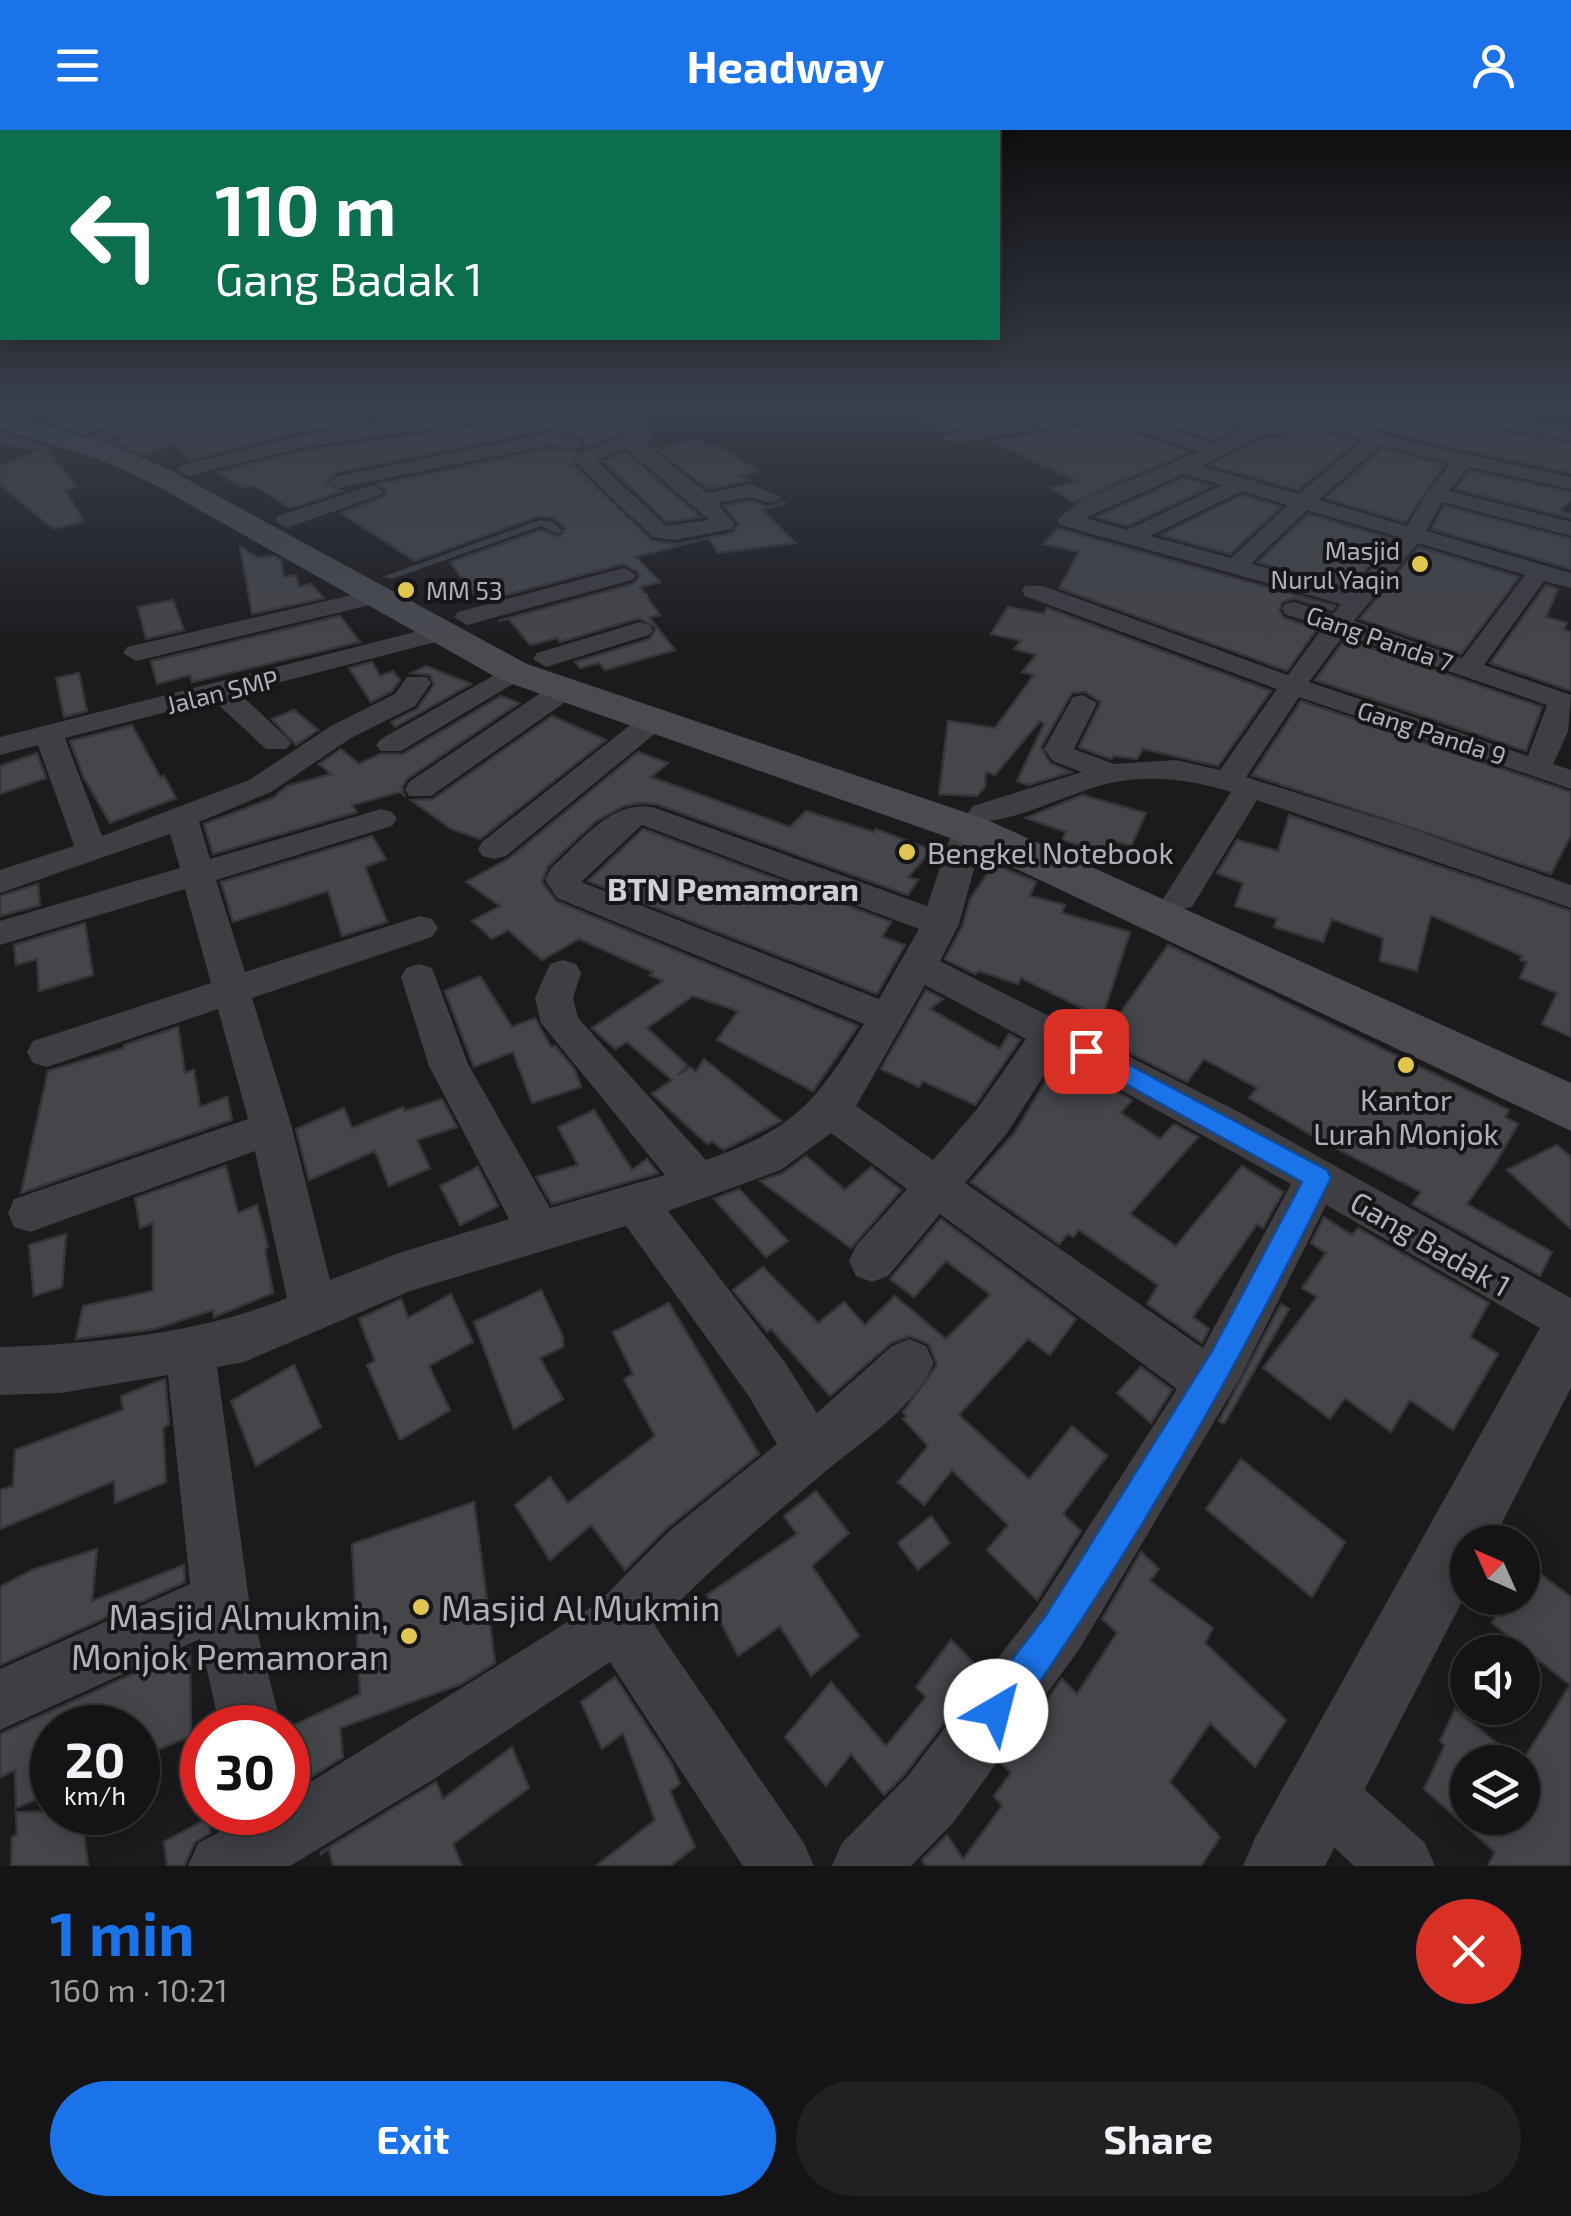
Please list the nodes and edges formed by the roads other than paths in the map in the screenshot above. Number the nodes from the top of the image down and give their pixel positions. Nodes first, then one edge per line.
1 (194, 489) edge
2 (212, 489) edge
3 (331, 489) edge
4 (615, 489) edge
5 (689, 489) edge
6 (1129, 489) edge
7 (1230, 489) edge
8 (1256, 489) edge
9 (1316, 489) edge
10 (1440, 489) edge
11 (1436, 494) junction
12 (772, 497) dead end
13 (703, 500) junction
14 (1304, 504) junction
15 (1571, 504) edge
16 (236, 507) junction
17 (286, 521) junction
18 (558, 531) dead end
19 (1412, 536) junction
20 (1130, 537) junction
21 (1545, 548) edge
22 (1236, 566) junction
23 (624, 575) dead end
24 (1186, 578) dead end
25 (1571, 582) edge
26 (392, 587) junction
27 (1034, 591) dead end
28 (1356, 601) junction
29 (1340, 623) junction
30 (454, 625) junction
31 (640, 630) dead end
32 (136, 652) dead end
33 (1468, 668) junction
34 (541, 674) junction
35 (418, 683) dead end
36 (1293, 686) junction
37 (221, 692) junction
38 (1567, 702) edge
39 (1083, 703) dead end
40 (628, 706) junction
41 (50, 734) junction
42 (276, 743) dead end
43 (391, 745) dead end
44 (0, 746) edge
45 (1537, 767) junction
46 (1111, 773) junction
47 (1571, 780) edge
48 (1238, 784) junction
49 (420, 788) dead end
50 (182, 818) junction
51 (381, 819) dead end
52 (977, 821) junction
53 (494, 848) dead end
54 (92, 852) junction
55 (199, 872) junction
56 (0, 882) edge
57 (1571, 896) edge
58 (1180, 899) junction
59 (940, 924) junction
60 (420, 928) dead end
61 (1, 933) edge
62 (920, 966) junction
63 (563, 972) dead end
64 (419, 978) dead end
65 (231, 990) junction
66 (886, 1017) junction
67 (1051, 1033) junction
68 (46, 1052) dead end
69 (1571, 1074) edge
70 (1571, 1108) edge
71 (830, 1110) junction
72 (270, 1128) junction
73 (1318, 1178) junction
74 (697, 1182) junction
75 (939, 1186) junction
76 (636, 1204) junction
77 (30, 1213) dead end
78 (539, 1232) junction
79 (872, 1261) dead end
80 (314, 1310) junction
81 (1571, 1326) edge
82 (190, 1350) junction
83 (908, 1363) dead end
84 (0, 1371) edge
85 (1208, 1382) junction
86 (810, 1450) junction
87 (220, 1600) junction
88 (618, 1623) junction
89 (0, 1700) edge
90 (246, 1705) edge
91 (1322, 1793) junction
92 (283, 1838) edge
93 (221, 1866) edge
94 (781, 1866) edge
95 (865, 1866) edge
96 (1283, 1866) edge
97 (1402, 1866) edge

1 - 16 main road
2 - 16 main road
3 - 17 street
4 - 13 street
5 - 13 street
6 - 20 street
7 - 20 street
8 - 14 street
9 - 14 street
10 - 11 street
11 - 19 street
11 - 21 street
12 - 13 street
14 - 19 street
14 - 22 street
15 - 21 street
16 - 17 main road
16 - 26 main road
17 - 26 main road
18 - 26 lane
19 - 21 street
19 - 28 street
20 - 22 street
21 - 25 street
21 - 33 street
22 - 28 street
23 - 30 street, Jalan SMP
24 - 29 street, Gang Panda 7
26 - 30 main road
26 - 32 street
27 - 36 street, Gang Panda 9
28 - 29 street
29 - 33 street, Gang Panda 7
29 - 36 street
30 - 34 main road
30 - 37 street, Jalan SMP
31 - 34 street
33 - 38 street, Gang Panda 7
34 - 40 main road
34 - 43 street
34 - 49 street
35 - 50 street
36 - 45 street, Gang Panda 9
36 - 48 street
37 - 41 street, Jalan SMP
37 - 42 street
38 - 45 street
39 - 46 street
40 - 52 main road
40 - 53 street
41 - 44 street, Jalan SMP
41 - 54 street
45 - 47 street, Gang Panda 9
46 - 48 street
46 - 52 street
48 - 57 street
48 - 58 street
50 - 54 street
50 - 55 street
51 - 55 street
52 - 58 main road
52 - 59 street
52 - 70 main road
54 - 56 street
55 - 61 street
55 - 65 street
58 - 69 main road
59 - 62 street
59 - 66 street
60 - 65 street
62 - 66 street
62 - 67 street, Gang Badak 1
63 - 74 street
64 - 78 street
65 - 68 street
65 - 72 street
66 - 71 street
67 - 73 street, Gang Badak 1
67 - 75 street
71 - 74 street
71 - 75 street
72 - 77 street
72 - 80 street
73 - 81 street, Gang Badak 1
73 - 85 street
74 - 76 street
75 - 79 street
75 - 85 street
76 - 78 street
76 - 86 street
78 - 80 street
80 - 82 street
81 - 91 street
82 - 84 street
82 - 87 street
83 - 86 street
85 - 95 street
86 - 88 street
87 - 89 street
87 - 90 street
88 - 92 street
88 - 94 street
91 - 96 street
91 - 97 street
92 - 93 street

